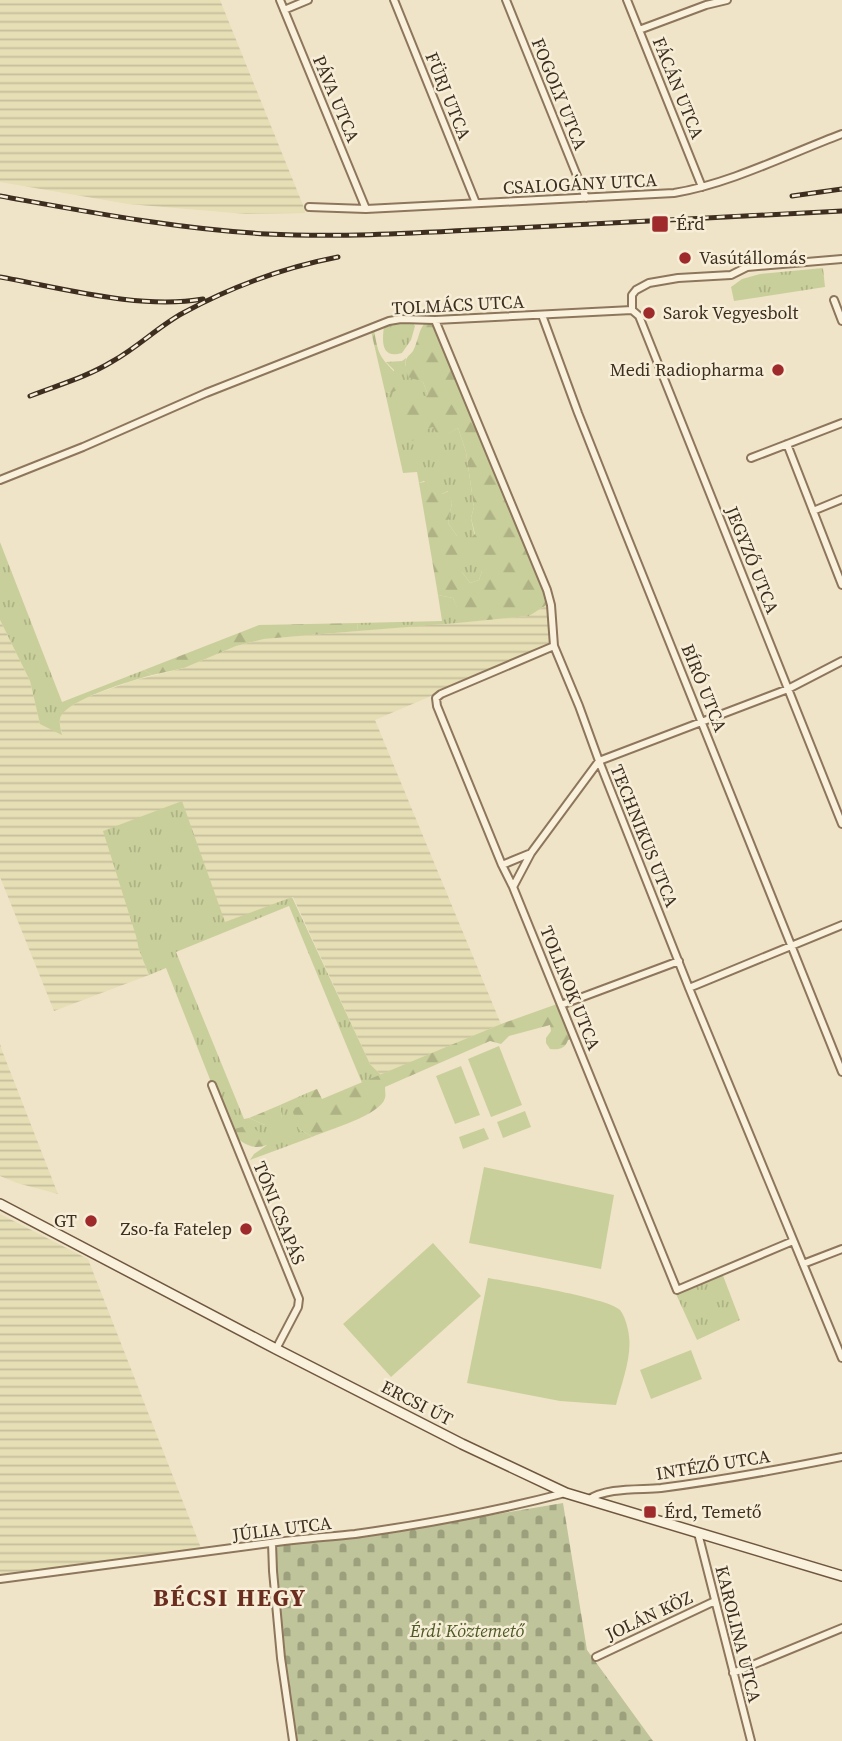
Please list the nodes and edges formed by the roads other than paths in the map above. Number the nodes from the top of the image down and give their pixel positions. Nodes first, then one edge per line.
1 (280, 0) edge
2 (308, 0) edge
3 (394, 0) edge
4 (506, 0) edge
5 (627, 0) edge
6 (727, 0) edge
7 (284, 10) junction
8 (639, 30) junction
9 (842, 134) edge
10 (702, 187) junction
11 (586, 198) junction
12 (476, 203) junction
13 (309, 207) dead end
14 (366, 209) junction
15 (842, 259) edge
16 (834, 300) dead end
17 (632, 310) junction
18 (542, 314) junction
19 (435, 320) junction
20 (842, 321) edge
21 (842, 423) edge
22 (787, 444) junction
23 (751, 458) dead end
24 (0, 480) edge
25 (842, 499) edge
26 (813, 511) junction
27 (840, 573) edge
28 (842, 585) edge
29 (554, 646) junction
30 (842, 661) edge
31 (788, 689) junction
32 (702, 721) junction
33 (599, 761) junction
34 (842, 824) edge
35 (531, 853) junction
36 (502, 865) junction
37 (513, 887) junction
38 (842, 925) edge
39 (792, 946) junction
40 (679, 961) junction
41 (689, 988) junction
42 (561, 1005) junction
43 (842, 1072) edge
44 (212, 1085) dead end
45 (0, 1204) edge
46 (793, 1241) junction
47 (842, 1249) edge
48 (803, 1264) junction
49 (276, 1349) junction
50 (842, 1358) edge
51 (842, 1457) edge
52 (566, 1493) junction
53 (588, 1500) junction
54 (698, 1533) junction
55 (272, 1543) junction
56 (842, 1576) edge
57 (0, 1579) edge
58 (715, 1601) junction
59 (842, 1628) edge
60 (596, 1657) dead end
61 (733, 1673) junction
62 (293, 1741) edge
63 (751, 1741) edge

1 - 7 street, PÁVA UTCA
2 - 7 street
3 - 12 street, FÜRJ UTCA
4 - 11 street, FOGOLY UTCA
5 - 8 street, FÁCÁN UTCA
6 - 8 street
7 - 14 street, PÁVA UTCA
8 - 10 street, FÁCÁN UTCA
9 - 10 street, CSALOGÁNY UTCA
10 - 11 street, CSALOGÁNY UTCA
11 - 12 street, CSALOGÁNY UTCA
12 - 14 street, CSALOGÁNY UTCA
13 - 14 street, CSALOGÁNY UTCA
15 - 17 street
16 - 20 street
17 - 18 street, TOLMÁCS UTCA
17 - 31 street, JEGYZŐ UTCA
18 - 19 street, TOLMÁCS UTCA
18 - 32 street, BÍRÓ UTCA
19 - 24 street, TOLMÁCS UTCA
19 - 29 street, TECHNIKUS UTCA
21 - 22 street
22 - 23 street
22 - 26 street
25 - 26 street
26 - 27 street
27 - 28 street
29 - 33 street, TECHNIKUS UTCA
29 - 36 street, TOLLNOK UTCA
30 - 31 street
31 - 32 street
31 - 34 street, JEGYZŐ UTCA
32 - 33 street
32 - 39 street, BÍRÓ UTCA
33 - 35 street
33 - 40 street, TECHNIKUS UTCA
35 - 36 street
35 - 37 street
36 - 37 street, TOLLNOK UTCA
37 - 42 street, TOLLNOK UTCA
38 - 39 street
39 - 41 street
39 - 43 street, BÍRÓ UTCA
40 - 41 street, TECHNIKUS UTCA
40 - 42 street
41 - 46 street, TECHNIKUS UTCA
42 - 46 street, TOLLNOK UTCA
44 - 49 street, TÓNI CSAPÁS
45 - 49 main road, ERCSI ÚT
46 - 48 street, TECHNIKUS UTCA
47 - 48 street
48 - 50 street, TECHNIKUS UTCA
49 - 52 main road, ERCSI ÚT
51 - 53 street, INTÉZŐ UTCA
52 - 53 main road, ERCSI ÚT
52 - 55 street, JÚLIA UTCA
53 - 54 main road, ERCSI ÚT
54 - 56 main road, ERCSI ÚT
54 - 58 street, KAROLINA UTCA
55 - 57 street, JÚLIA UTCA
55 - 62 street
58 - 60 street, JOLÁN KÖZ
58 - 61 street, KAROLINA UTCA
59 - 61 street
61 - 63 street, KAROLINA UTCA

